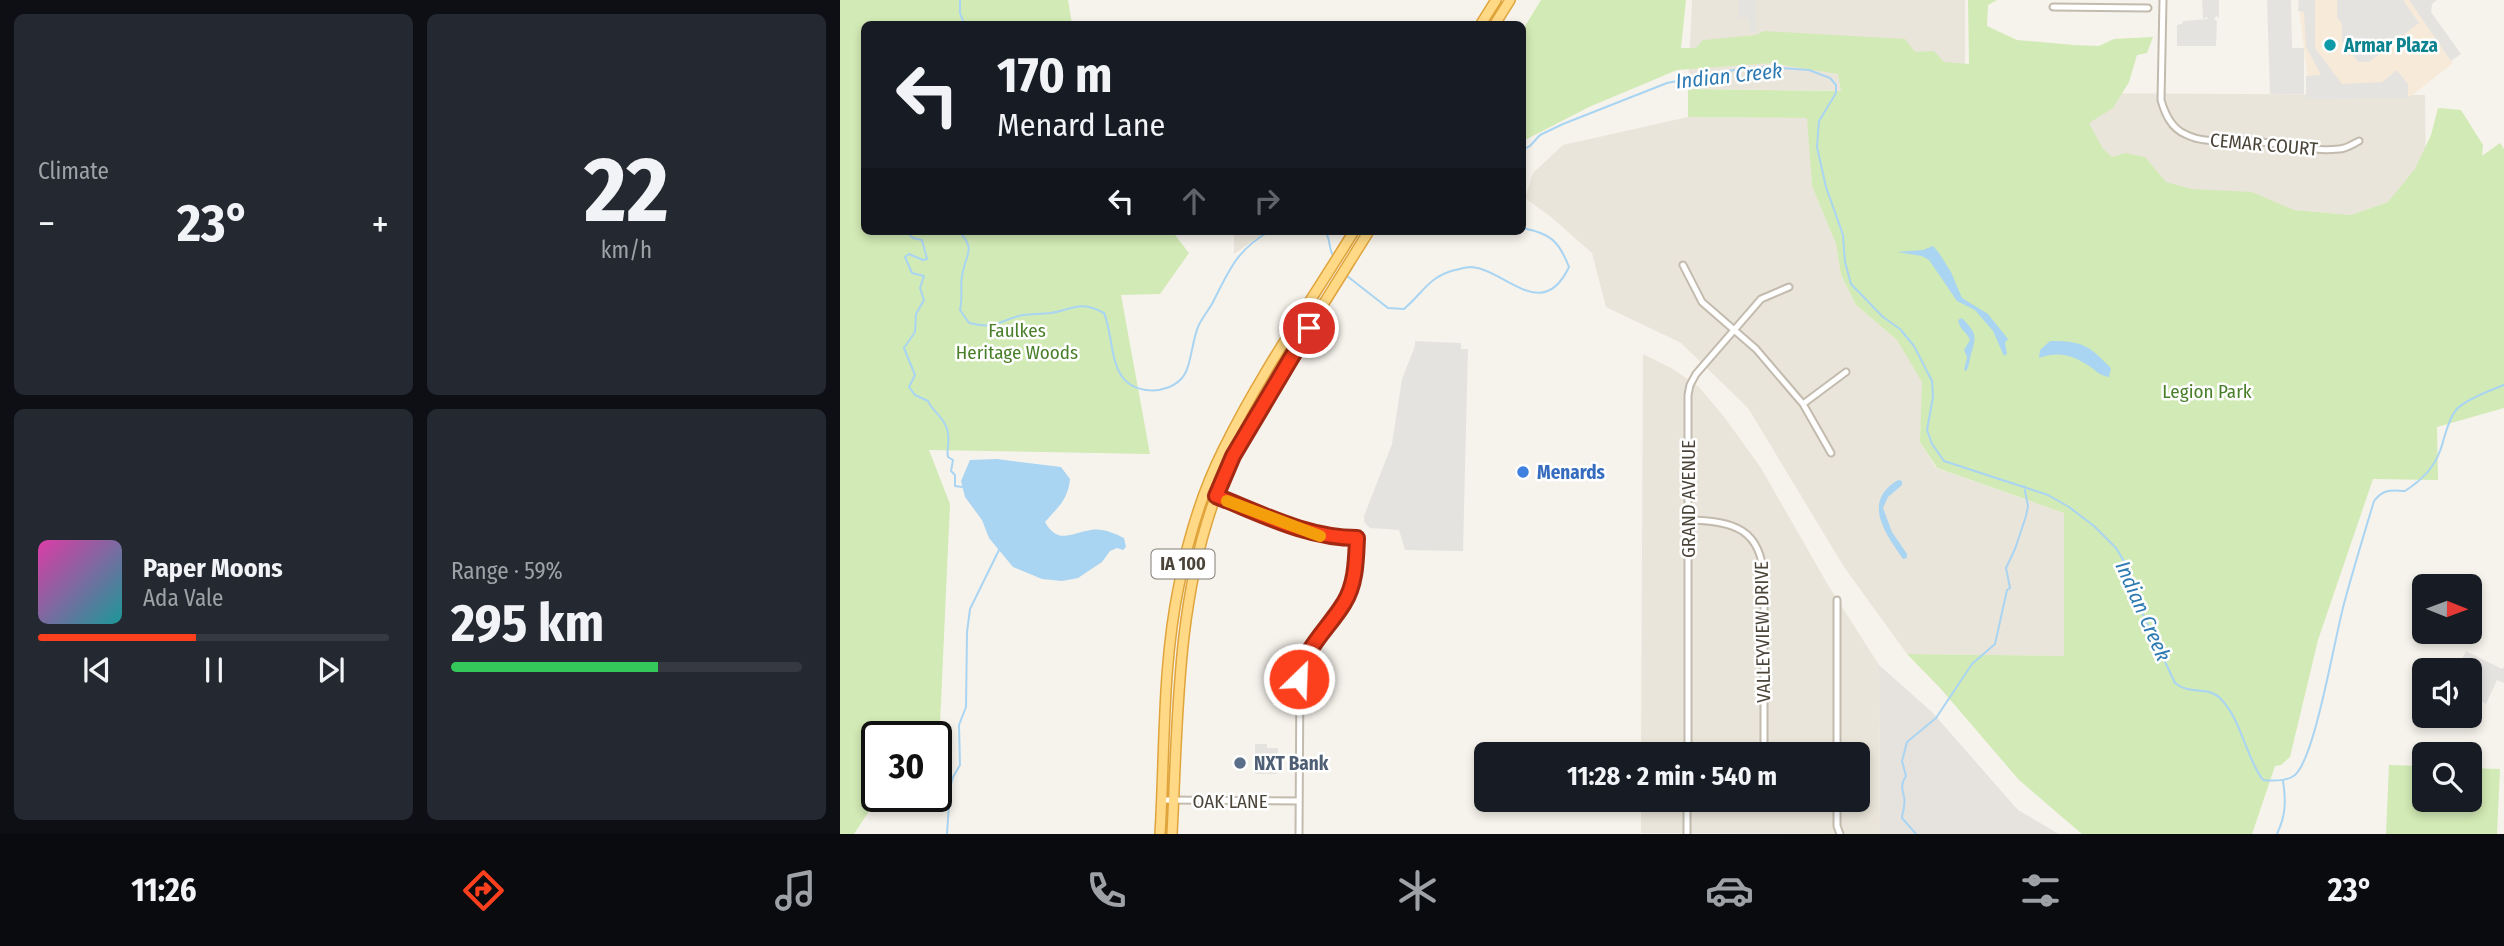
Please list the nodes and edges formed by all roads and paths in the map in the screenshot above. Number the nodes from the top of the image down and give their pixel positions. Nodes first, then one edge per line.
1 (1496, 0) edge
2 (1510, 0) edge
3 (2163, 0) edge
4 (2102, 4) edge
5 (2053, 7) dead end
6 (2148, 8) dead end
7 (1482, 21) edge
8 (1497, 21) edge
9 (2359, 141) dead end
10 (1352, 235) edge
11 (1367, 235) edge
12 (1683, 265) dead end
13 (1789, 287) dead end
14 (1735, 329) junction
15 (1846, 372) dead end
16 (1803, 404) junction
17 (1832, 453) dead end
18 (1206, 492) junction
19 (1216, 496) junction
20 (1688, 520) junction
21 (1837, 600) dead end
22 (1688, 742) edge
23 (1763, 742) edge
24 (1837, 742) edge
25 (1162, 800) junction
26 (1174, 801) junction
27 (1299, 801) junction
28 (1687, 812) edge
29 (1837, 812) edge
30 (1160, 834) edge
31 (1172, 834) edge
32 (1299, 834) edge
33 (1687, 834) edge
34 (1840, 834) edge

1 - 7 highway
2 - 8 highway
3 - 9 street, CEMAR COURT
4 - 5 street
4 - 6 street
10 - 18 highway, IA 100
11 - 19 highway, IA 100
12 - 14 street
13 - 14 street, GRAND AVENUE
14 - 16 street
14 - 20 street, GRAND AVENUE
15 - 16 street
16 - 17 street
18 - 19 street
18 - 25 highway, IA 100
19 - 26 highway, IA 100
19 - 27 street
20 - 22 street, GRAND AVENUE
20 - 23 street, VALLEYVIEW DRIVE
21 - 24 street
25 - 26 street, OAK LANE
25 - 30 highway, IA 100
26 - 27 street, OAK LANE
26 - 31 highway, IA 100
27 - 32 street
28 - 33 street
29 - 34 street

